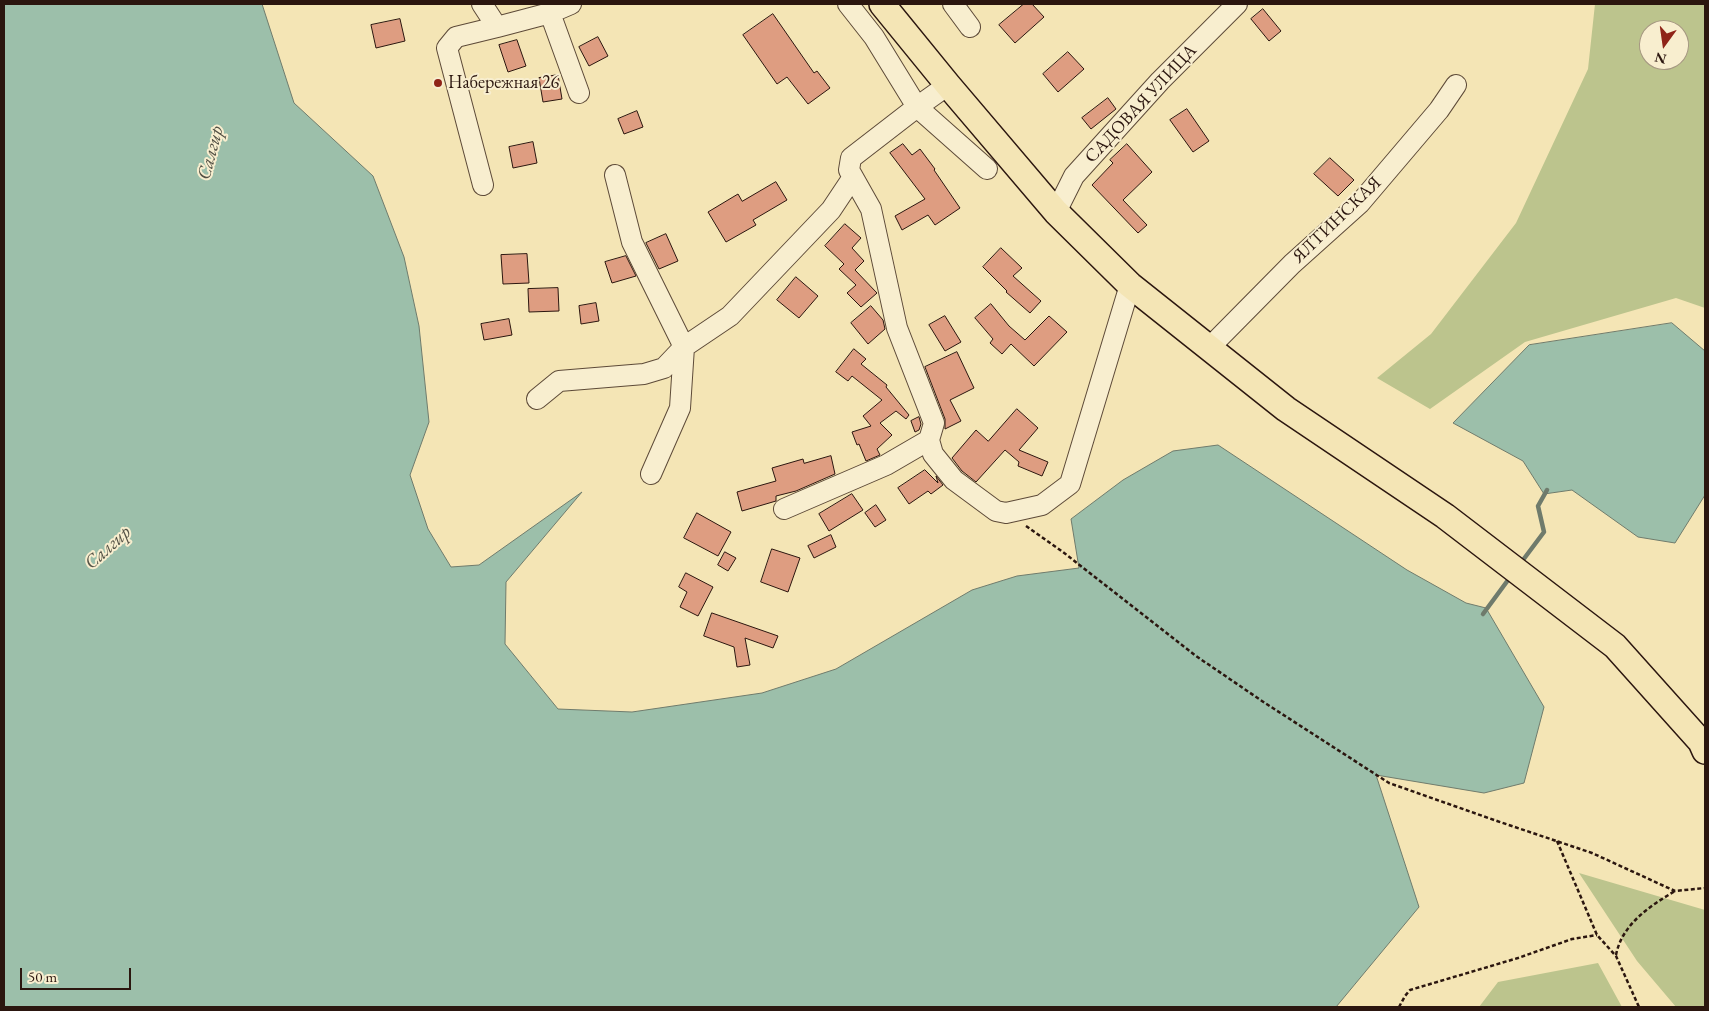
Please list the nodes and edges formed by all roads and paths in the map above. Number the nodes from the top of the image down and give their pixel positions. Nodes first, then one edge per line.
1 (482, 4) edge
2 (571, 4) edge
3 (848, 4) edge
4 (882, 4) edge
5 (953, 4) edge
6 (1237, 4) edge
7 (550, 13) junction
8 (497, 27) junction
9 (970, 27) dead end
10 (1456, 85) dead end
11 (948, 86) junction
12 (579, 93) dead end
13 (917, 107) junction
14 (987, 169) dead end
15 (615, 175) dead end
16 (854, 177) junction
17 (484, 185) dead end
18 (1056, 212) junction
19 (1130, 284) junction
20 (684, 347) junction
21 (1209, 348) junction
22 (537, 399) dead end
23 (929, 440) junction
24 (651, 474) dead end
25 (784, 508) dead end
26 (1006, 513) junction
27 (1663, 700) junction
28 (1705, 716) edge
29 (1704, 744) edge
30 (1557, 841) junction
31 (1705, 888) edge
32 (1675, 890) junction
33 (1597, 935) junction
34 (1616, 956) junction
35 (1399, 1007) edge
36 (1639, 1007) edge

1 - 8 street
2 - 7 street
3 - 13 street
4 - 11 main road
5 - 9 street
6 - 18 street, САДОВАЯ УЛИЦА
7 - 8 street
7 - 12 street
8 - 17 street
10 - 21 street, ЯЛТИНСКАЯ
11 - 13 street
11 - 18 main road
13 - 14 street
13 - 16 street
15 - 20 street
16 - 20 street
16 - 23 street
18 - 19 main road
19 - 21 main road
19 - 26 street
20 - 22 street
20 - 24 street
21 - 27 main road
23 - 25 street
23 - 26 street
26 - 30 path
27 - 28 main road
27 - 29 main road
30 - 32 path
30 - 33 path
31 - 32 path
32 - 34 path
33 - 34 path
33 - 35 path
34 - 36 path

